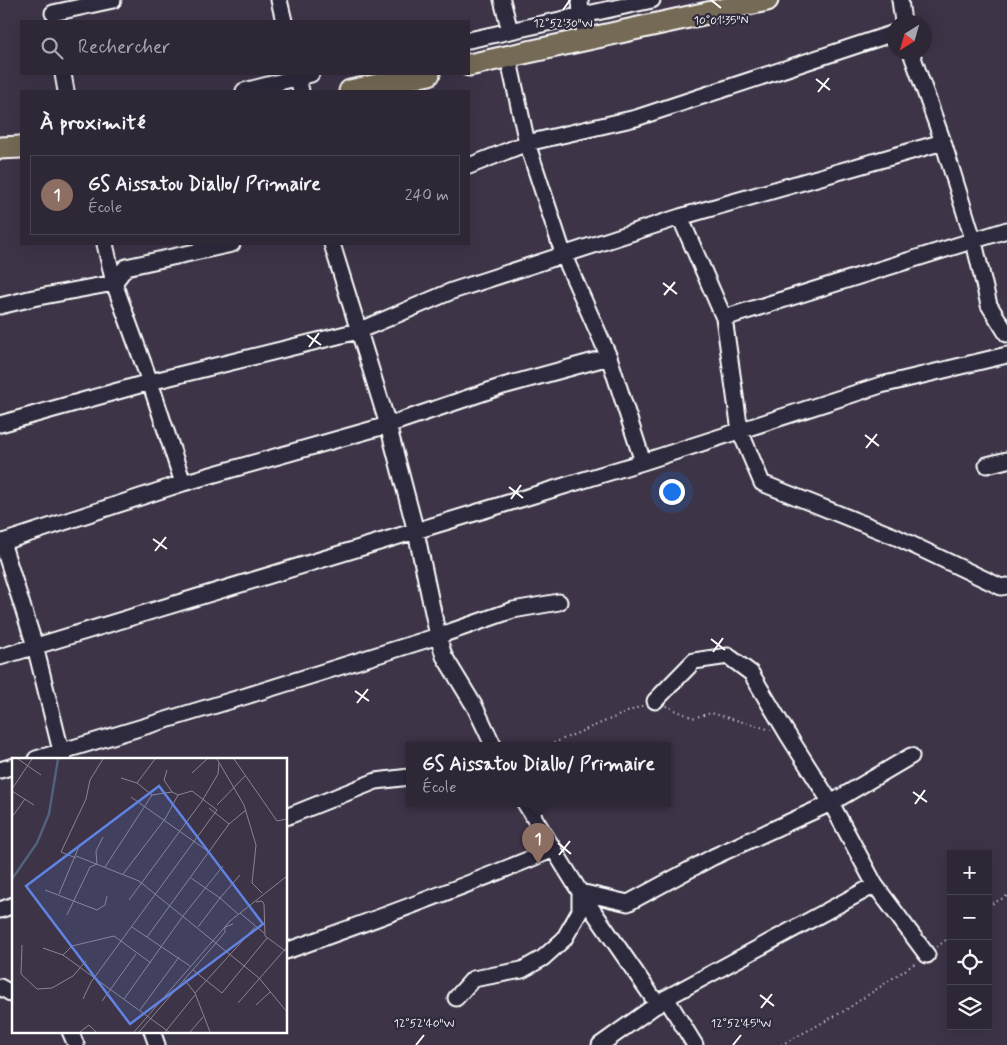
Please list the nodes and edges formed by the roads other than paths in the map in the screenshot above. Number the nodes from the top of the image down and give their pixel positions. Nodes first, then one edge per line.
1 (113, 0) edge
2 (279, 0) edge
3 (502, 0) edge
4 (652, 0) edge
5 (768, 0) edge
6 (900, 0) edge
7 (580, 8) edge
8 (52, 11) edge
9 (902, 15) edge
10 (284, 20) edge
11 (510, 31) junction
12 (887, 35) edge
13 (588, 39) junction
14 (470, 40) edge
15 (508, 56) junction
16 (914, 60) edge
17 (470, 65) edge
18 (63, 75) edge
19 (424, 75) edge
20 (302, 79) edge
21 (66, 90) edge
22 (249, 90) edge
23 (355, 90) edge
24 (943, 142) junction
25 (527, 143) junction
26 (20, 147) edge
27 (0, 148) edge
28 (470, 166) edge
29 (680, 217) junction
30 (1007, 230) edge
31 (974, 242) junction
32 (105, 245) edge
33 (227, 245) edge
34 (332, 245) edge
35 (564, 256) junction
36 (114, 283) junction
37 (0, 306) edge
38 (724, 318) junction
39 (358, 332) junction
40 (1007, 334) edge
41 (1007, 355) edge
42 (609, 357) junction
43 (150, 382) junction
44 (0, 424) edge
45 (388, 425) junction
46 (740, 431) junction
47 (1007, 460) edge
48 (643, 462) junction
49 (987, 465) dead end
50 (183, 483) junction
51 (416, 532) junction
52 (1, 542) edge
53 (1007, 586) edge
54 (559, 602) dead end
55 (438, 636) junction
56 (35, 646) junction
57 (0, 657) edge
58 (655, 701) road end
59 (492, 742) edge
60 (62, 755) edge
61 (911, 756) dead end
62 (42, 758) edge
63 (406, 777) edge
64 (831, 802) junction
65 (528, 807) edge
66 (288, 816) edge
67 (554, 848) junction
68 (875, 885) junction
69 (580, 892) junction
70 (12, 906) edge
71 (0, 910) edge
72 (288, 950) edge
73 (927, 955) road end
74 (0, 987) edge
75 (12, 994) edge
76 (456, 998) dead end
77 (662, 1001) junction
78 (70, 1032) edge
79 (152, 1032) edge
80 (76, 1045) edge
81 (157, 1045) edge
82 (600, 1045) edge
83 (695, 1045) edge

1 - 8 street
2 - 10 street
3 - 11 street
4 - 7 street
5 - 13 highway
6 - 9 street
7 - 11 street
7 - 13 street
11 - 14 street
12 - 25 street
13 - 15 highway
15 - 17 highway
15 - 25 street
16 - 24 street
18 - 21 street
19 - 23 highway
20 - 22 street
24 - 29 street
24 - 31 street
25 - 28 street
25 - 35 street
26 - 27 highway
29 - 35 street
29 - 38 street
30 - 31 street
31 - 38 street
31 - 40 street
32 - 36 street
33 - 36 street
34 - 39 street
35 - 39 street
35 - 42 street
36 - 37 street
36 - 43 street
38 - 46 street
39 - 43 street
39 - 45 street
41 - 46 street
42 - 45 street
42 - 48 street
43 - 44 street
43 - 50 street
45 - 50 street
45 - 51 street
46 - 48 street
46 - 53 street
47 - 49 street
48 - 51 street
50 - 52 street
51 - 55 street
51 - 56 street
52 - 56 street
54 - 55 street
55 - 59 street
55 - 60 street
56 - 57 street
56 - 60 street
58 - 64 street
60 - 62 street
61 - 64 street
63 - 66 street
64 - 68 street
64 - 69 street
65 - 67 street
67 - 69 street
67 - 72 street
68 - 73 street
68 - 77 street
69 - 76 street
69 - 77 street
70 - 71 street
74 - 75 street
77 - 82 street
77 - 83 street
78 - 80 street
79 - 81 street

